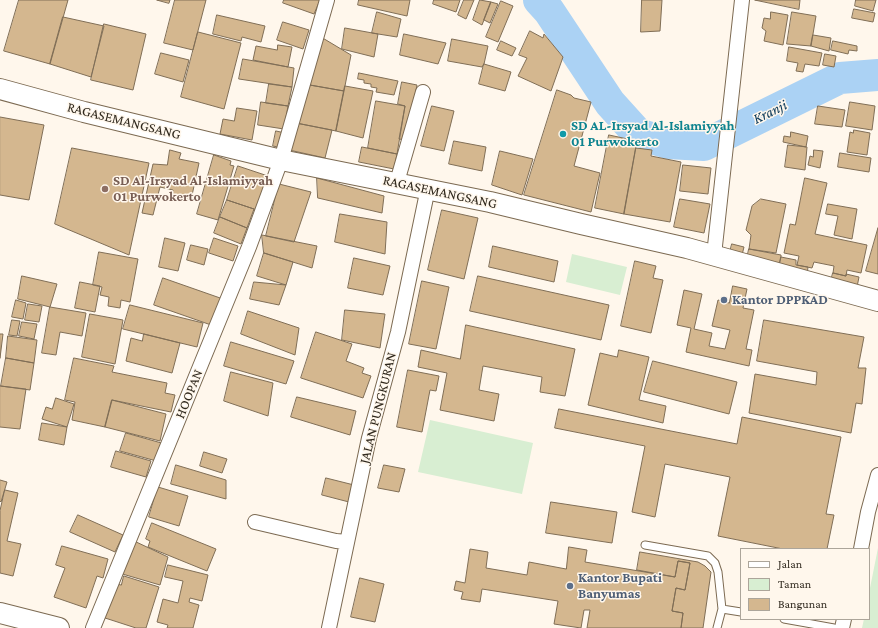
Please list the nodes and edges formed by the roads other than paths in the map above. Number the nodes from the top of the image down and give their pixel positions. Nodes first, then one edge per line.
1 (327, 0) edge
2 (742, 0) edge
3 (0, 90) edge
4 (423, 92) dead end
5 (281, 160) junction
6 (397, 182) junction
7 (428, 188) junction
8 (714, 255) junction
9 (878, 301) edge
10 (878, 475) edge
11 (255, 522) dead end
12 (347, 542) junction
13 (645, 545) dead end
14 (861, 548) edge
15 (722, 608) junction
16 (740, 612) edge
17 (0, 613) edge
18 (790, 620) edge
19 (59, 628) edge
20 (93, 628) edge
21 (329, 628) edge
22 (717, 628) edge
23 (834, 628) edge

1 - 5 street, HOOPAN
2 - 8 street
3 - 5 street, RAGASEMANGSANG
4 - 6 street
5 - 6 street, RAGASEMANGSANG
5 - 20 street, HOOPAN
6 - 7 street, RAGASEMANGSANG
7 - 8 street, RAGASEMANGSANG
7 - 12 street, JALAN PUNGKURAN
8 - 9 street, RAGASEMANGSANG
10 - 14 street
11 - 12 street
12 - 21 street, JALAN PUNGKURAN
13 - 15 lane
15 - 16 lane
15 - 22 lane
17 - 19 street
18 - 23 lane

